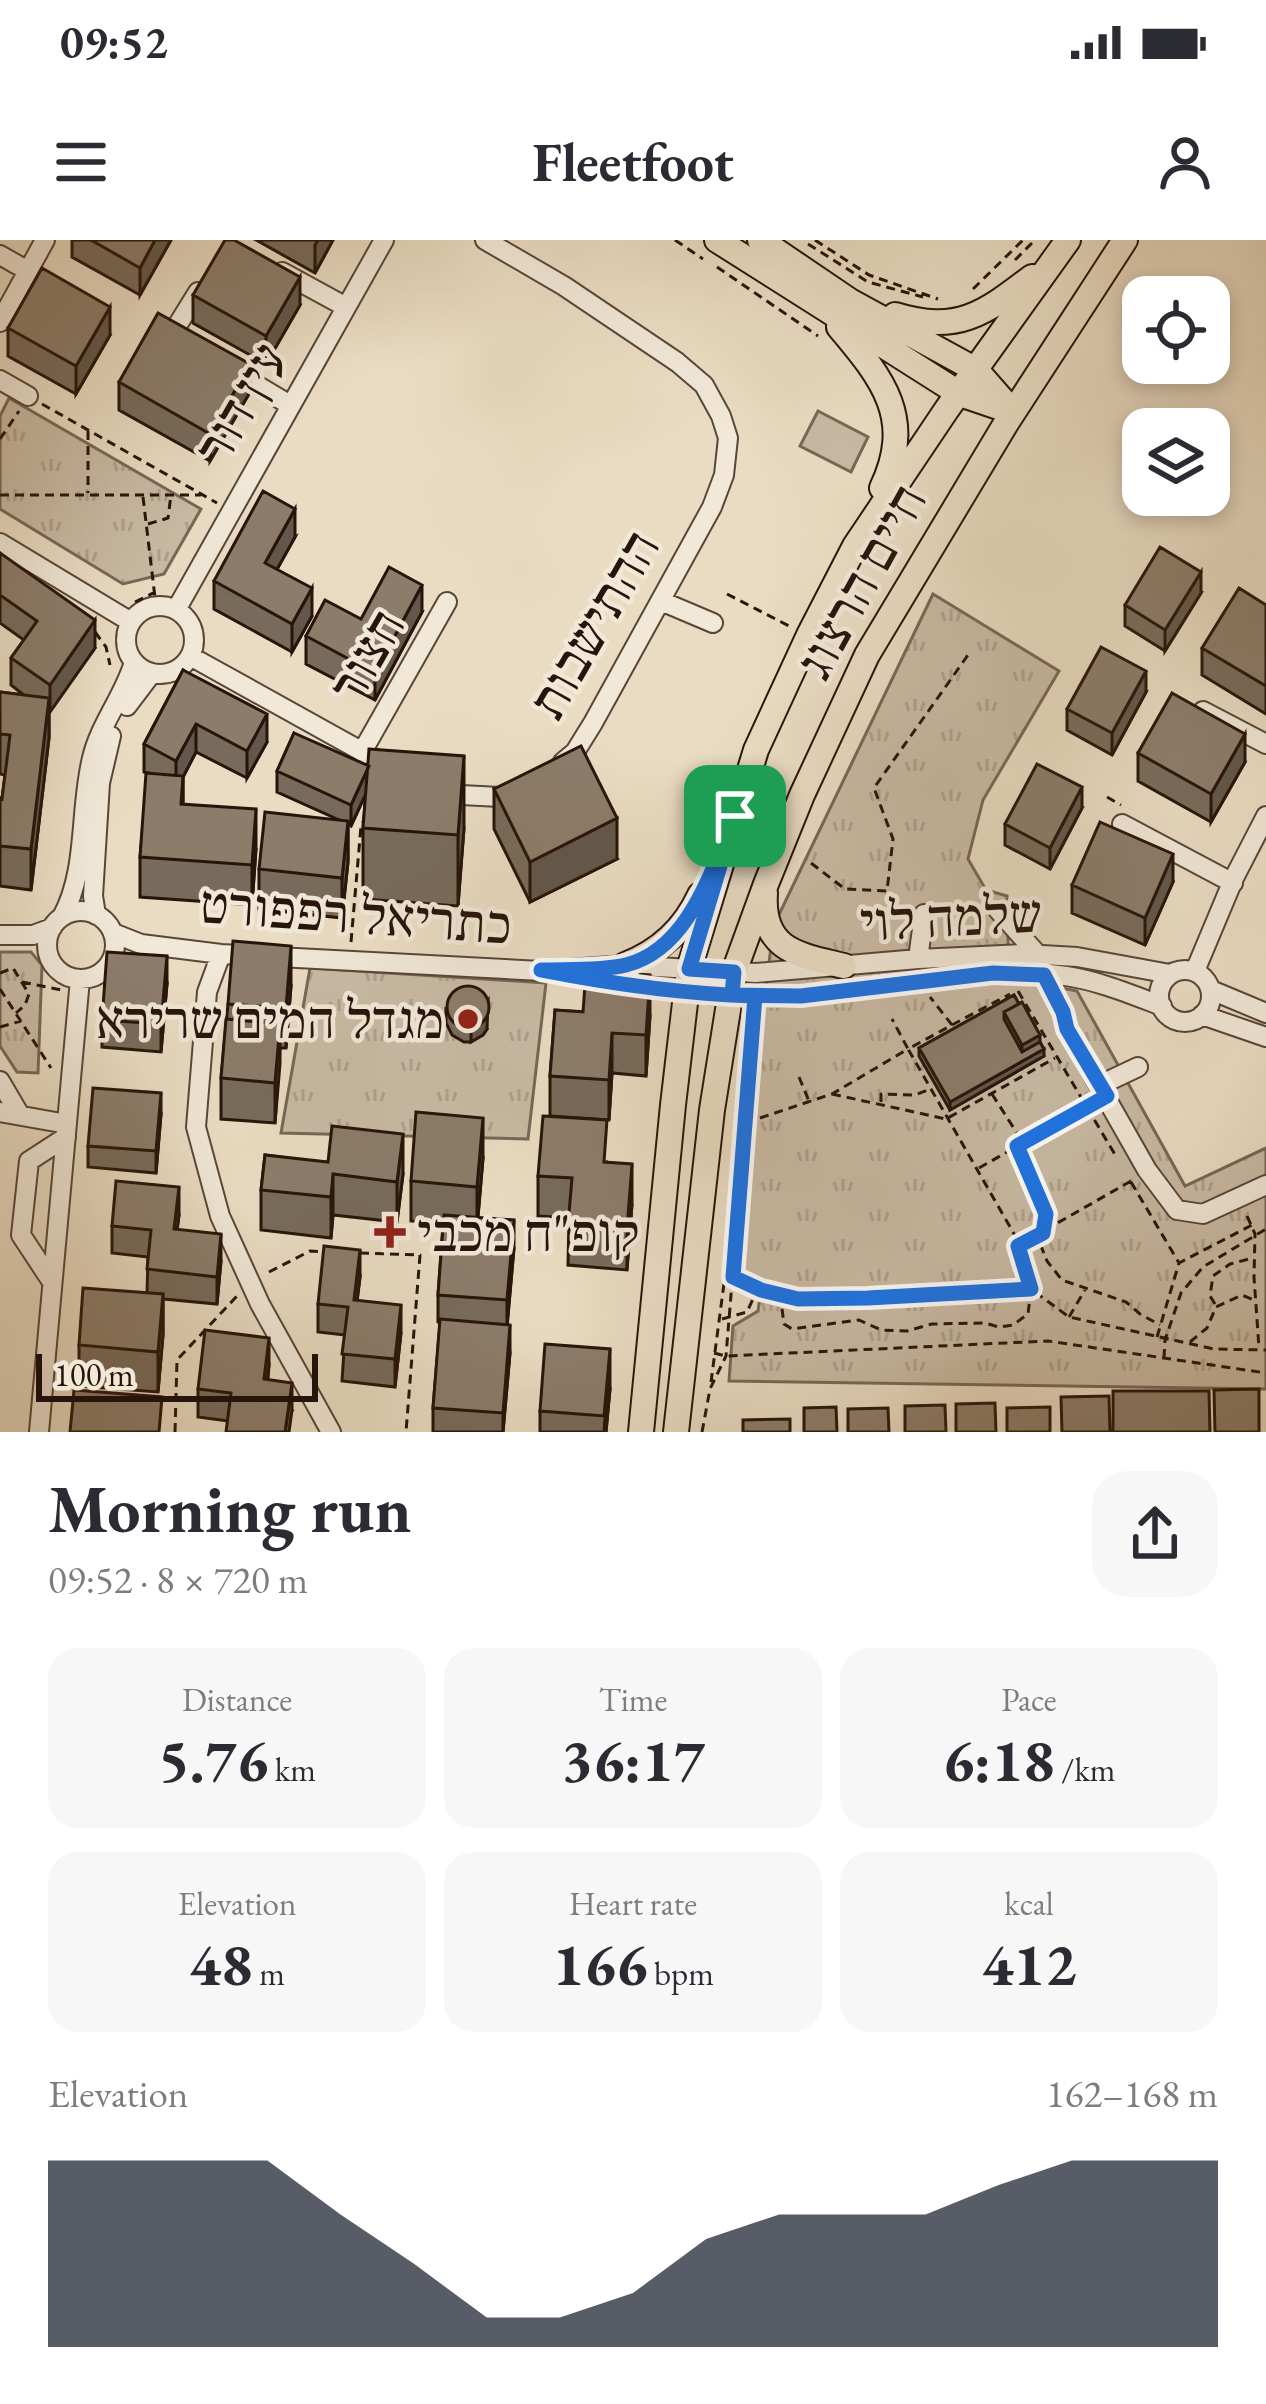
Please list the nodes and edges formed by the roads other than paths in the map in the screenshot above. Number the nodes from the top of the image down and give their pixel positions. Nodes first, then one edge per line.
1 (45, 240) edge
2 (384, 240) edge
3 (485, 240) edge
4 (717, 240) edge
5 (760, 240) edge
6 (1125, 240) edge
7 (1063, 249) edge
8 (0, 255) edge
9 (266, 262) edge
10 (27, 274) junction
11 (43, 287) edge
12 (198, 292) edge
13 (850, 302) junction
14 (822, 307) junction
15 (346, 308) junction
16 (0, 322) edge
17 (191, 346) edge
18 (211, 358) edge
19 (976, 370) junction
20 (0, 380) edge
21 (960, 394) junction
22 (28, 396) road end
23 (290, 405) junction
24 (1013, 412) junction
25 (0, 543) edge
26 (855, 546) junction
27 (661, 601) junction
28 (447, 602) dead end
29 (166, 609) junction
30 (131, 622) junction
31 (713, 623) dead end
32 (190, 656) junction
33 (131, 671) junction
34 (152, 673) junction
35 (1203, 711) edge
36 (1266, 744) edge
37 (362, 752) junction
38 (735, 816) junction
39 (1266, 816) edge
40 (1122, 824) dead end
41 (1233, 883) junction
42 (766, 884) junction
43 (998, 910) dead end
44 (924, 914) dead end
45 (96, 915) junction
46 (57, 923) junction
47 (112, 933) junction
48 (8, 936) edge
49 (166, 947) junction
50 (47, 950) junction
51 (221, 953) junction
52 (1038, 955) junction
53 (113, 956) junction
54 (918, 959) junction
55 (625, 965) junction
56 (844, 967) junction
57 (541, 970) junction
58 (1195, 971) junction
59 (1170, 974) junction
60 (1044, 975) junction
61 (688, 980) junction
62 (1085, 980) junction
63 (79, 986) junction
64 (740, 988) junction
65 (1211, 990) junction
66 (1162, 1006) junction
67 (1063, 1012) junction
68 (1266, 1013) edge
69 (1202, 1016) junction
70 (1266, 1037) edge
71 (1138, 1067) dead end
72 (0, 1081) edge
73 (1100, 1085) junction
74 (10, 1114) edge
75 (67, 1130) junction
76 (1266, 1185) edge
77 (52, 1282) junction
78 (39, 1432) edge
79 (331, 1432) edge
80 (641, 1432) edge
81 (676, 1432) edge

1 - 10 street
2 - 15 street, עין דור
3 - 27 street, ההתישבות
4 - 14 main road
5 - 13 main road
6 - 24 main road, חיים הרצוג
7 - 13 main road
7 - 19 main road, חיים הרצוג
8 - 10 street
9 - 15 street
10 - 11 street
10 - 16 street
12 - 17 street
13 - 19 main road
14 - 21 main road
14 - 26 main road
15 - 23 street, עין דור
18 - 23 street
19 - 21 main road, חיים הרצוג
19 - 24 main road
20 - 22 street
21 - 24 main road
21 - 26 main road, חיים הרצוג
23 - 29 street, עין דור
24 - 42 main road, חיים הרצוג
25 - 30 street
26 - 38 main road, חיים הרצוג
27 - 31 street
27 - 37 street, ההתישבות
28 - 37 street, חצור
29 - 30 street
29 - 32 street
30 - 33 street
32 - 34 street
32 - 37 street, ההתישבות
33 - 34 street
33 - 46 street
34 - 45 street
35 - 36 street
38 - 55 main road
38 - 61 main road, חיים הרצוג
39 - 41 street
40 - 41 street
41 - 58 street
42 - 56 main road
42 - 64 main road, חיים הרצוג
43 - 52 street
44 - 54 street
45 - 46 street
45 - 47 street
46 - 48 street
46 - 50 street
47 - 49 street, כתריאל רפפורט
47 - 53 street
48 - 50 street
49 - 51 street, כתריאל רפפורט
49 - 53 street, כתריאל רפפורט
50 - 63 street
51 - 57 street, כתריאל רפפורט
51 - 79 street
52 - 54 street, שלמה לוי
52 - 59 street, שלמה לוי
53 - 63 street
54 - 56 street, שלמה לוי
55 - 57 street, כתריאל רפפורט
55 - 61 street, כתריאל רפפורט
56 - 64 street, שלמה לוי
57 - 61 street, כתריאל רפפורט
58 - 59 street
58 - 65 street
59 - 66 street
60 - 62 street, שלמה לוי
60 - 64 street, שלמה לוי
60 - 67 street
61 - 64 street, כתריאל רפפורט
61 - 80 main road, חיים הרצוג
62 - 66 street, שלמה לוי
62 - 67 street
63 - 75 street
64 - 81 main road, חיים הרצוג
65 - 68 street
65 - 69 street
66 - 69 street
67 - 73 street
69 - 70 street
71 - 73 street
72 - 74 street
73 - 76 street
74 - 75 street
75 - 77 street
75 - 77 street
77 - 78 street

